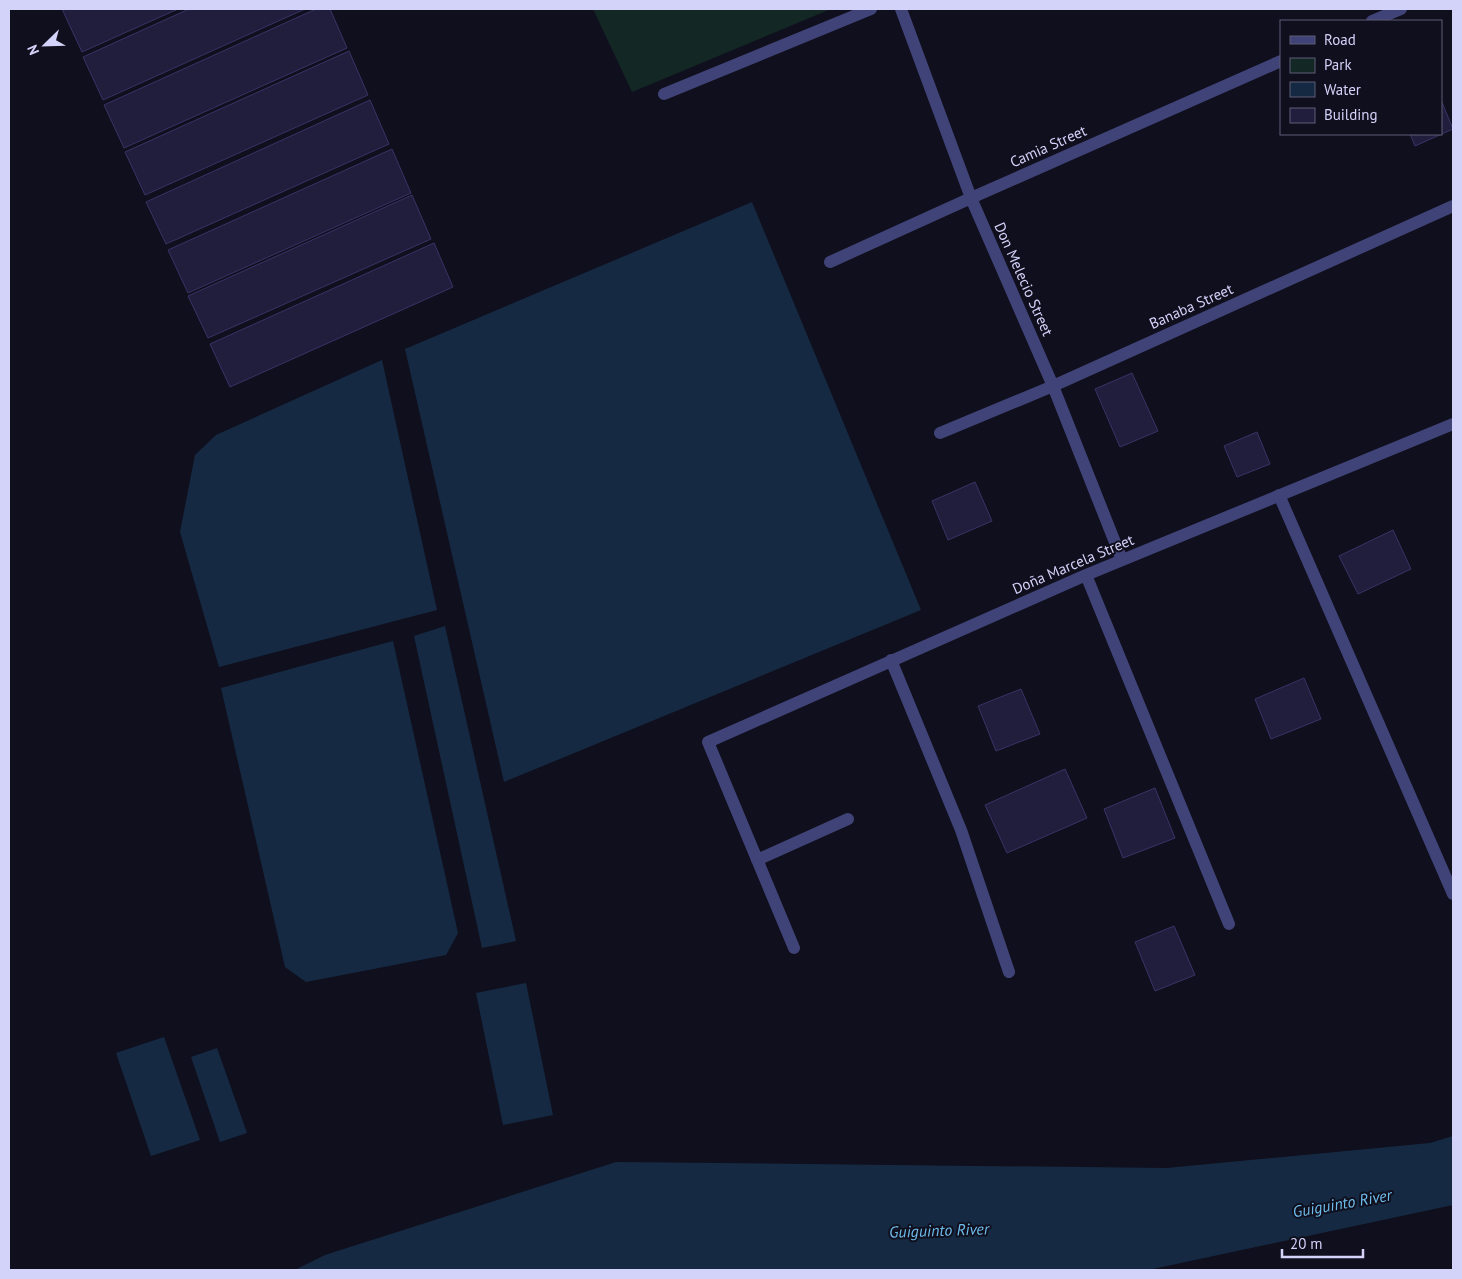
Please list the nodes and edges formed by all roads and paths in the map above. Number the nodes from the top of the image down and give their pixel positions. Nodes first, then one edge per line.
1 (871, 9) edge
2 (901, 9) edge
3 (1401, 9) edge
4 (1374, 20) edge
5 (1280, 61) edge
6 (664, 94) dead end
7 (970, 198) junction
8 (1453, 206) edge
9 (830, 262) dead end
10 (1054, 386) junction
11 (1453, 424) edge
12 (940, 433) dead end
13 (1279, 495) junction
14 (1122, 560) junction
15 (1086, 575) junction
16 (891, 660) junction
17 (848, 819) dead end
18 (757, 860) junction
19 (1453, 894) edge
20 (1229, 924) dead end
21 (794, 948) dead end
22 (1009, 972) dead end

1 - 6 street
2 - 7 street, Don Melecio Street
3 - 4 street
5 - 7 street, Camia Street
7 - 9 street, Camia Street
7 - 10 street, Don Melecio Street
8 - 10 street, Banaba Street
10 - 12 street, Banaba Street
10 - 14 street, Don Melecio Street
11 - 13 street, Doña Marcela Street
13 - 14 street, Doña Marcela Street
13 - 19 street
14 - 15 street, Doña Marcela Street
15 - 16 street, Doña Marcela Street
15 - 20 street
16 - 18 street, Doña Marcela Street
16 - 22 street
17 - 18 street
18 - 21 street

